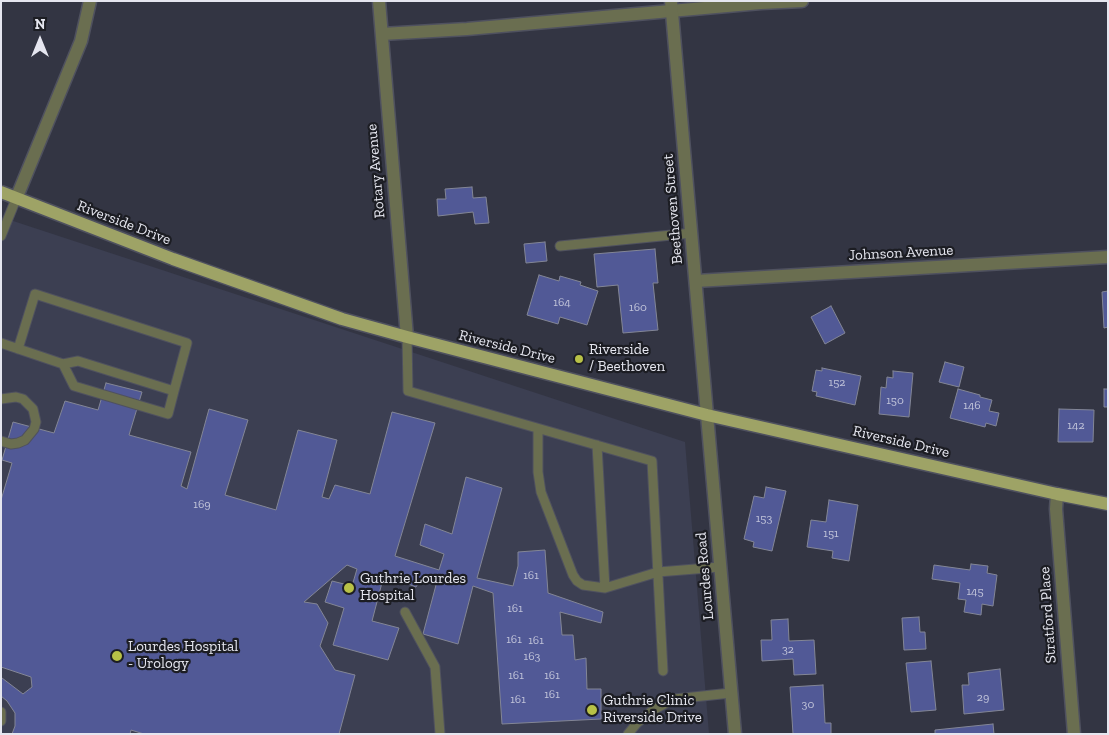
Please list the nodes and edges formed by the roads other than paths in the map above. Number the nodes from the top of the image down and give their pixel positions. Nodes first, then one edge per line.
1 (90, 1) edge
2 (379, 1) edge
3 (802, 1) edge
4 (671, 6) edge
5 (382, 34) junction
6 (1, 192) edge
7 (16, 199) junction
8 (692, 233) junction
9 (1, 236) edge
10 (560, 246) dead end
11 (1108, 257) edge
12 (696, 281) junction
13 (406, 337) junction
14 (1, 343) edge
15 (18, 349) junction
16 (62, 364) junction
17 (174, 391) junction
18 (1, 399) edge
19 (707, 415) junction
20 (538, 429) junction
21 (1, 441) edge
22 (597, 445) junction
23 (1057, 494) junction
24 (1108, 504) edge
25 (720, 567) junction
26 (658, 572) junction
27 (605, 588) junction
28 (405, 612) dead end
29 (663, 671) dead end
30 (731, 693) junction
31 (1, 712) edge
32 (1, 720) edge
33 (440, 734) edge
34 (628, 734) edge
35 (735, 734) edge
36 (1074, 734) edge

1 - 7 street
2 - 5 street, Rotary Avenue
3 - 4 street
4 - 5 street
4 - 8 street, Beethoven Street
5 - 13 street, Rotary Avenue
6 - 7 main road, Riverside Drive
7 - 9 lane
7 - 13 main road, Riverside Drive
8 - 10 lane
8 - 12 street, Beethoven Street
11 - 12 street, Johnson Avenue
12 - 19 street, Beethoven Street
13 - 19 main road, Riverside Drive
13 - 20 lane
14 - 15 lane
15 - 16 lane
15 - 17 lane
16 - 17 lane
16 - 17 lane
18 - 21 lane
19 - 23 main road, Riverside Drive
19 - 25 street, Lourdes Road
20 - 22 lane
20 - 27 lane
22 - 26 lane
22 - 27 lane
23 - 24 main road, Riverside Drive
23 - 36 street, Stratford Place
25 - 26 lane
25 - 30 street, Lourdes Road
26 - 27 lane
26 - 29 lane
28 - 33 lane
30 - 34 lane
30 - 35 street, Lourdes Road
31 - 32 lane

